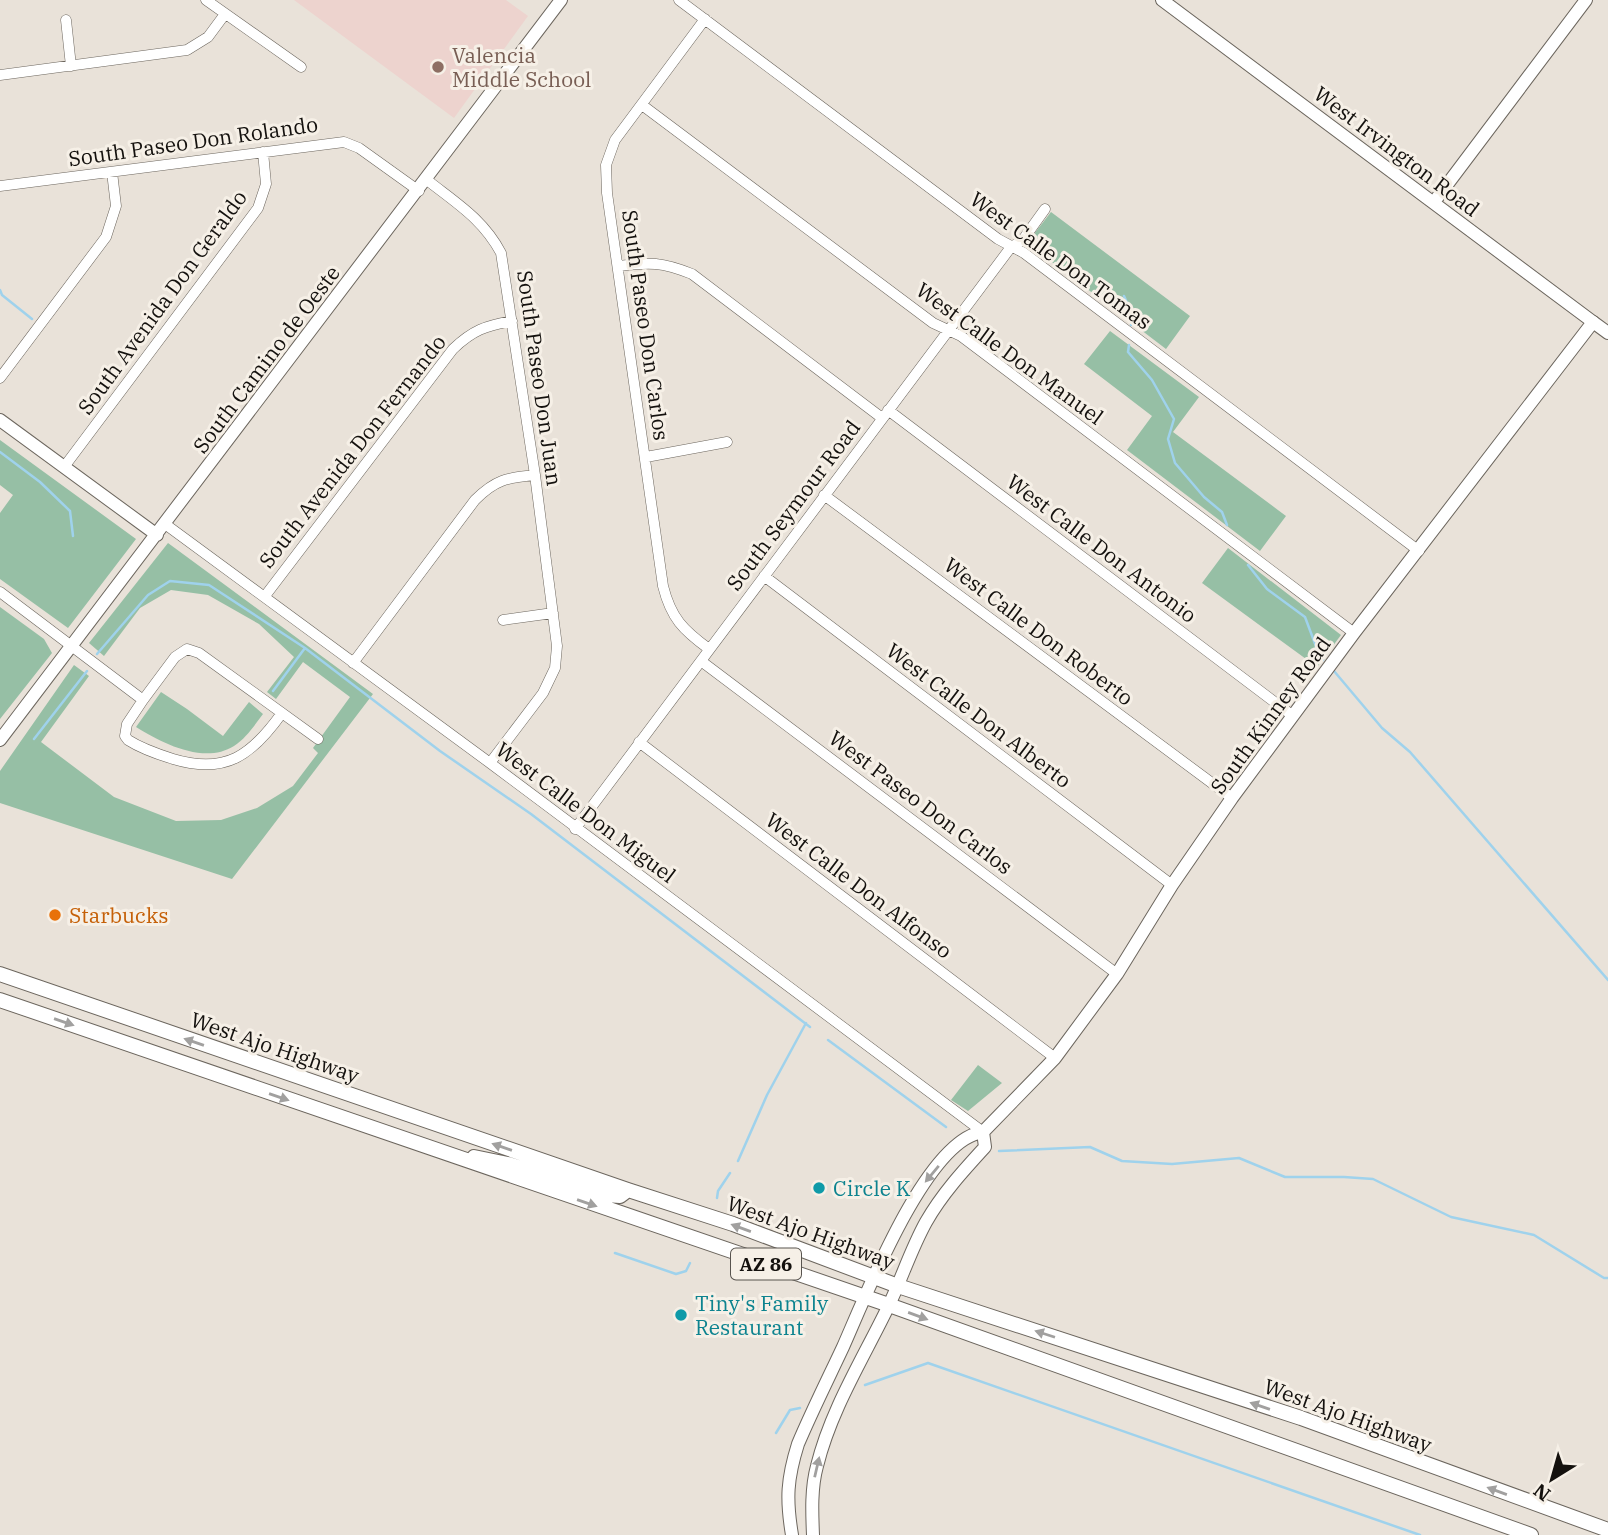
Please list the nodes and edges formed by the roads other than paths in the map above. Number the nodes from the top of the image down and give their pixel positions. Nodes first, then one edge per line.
1 (206, 0) edge
2 (561, 0) edge
3 (679, 0) edge
4 (1162, 0) edge
5 (1586, 0) edge
6 (225, 14) junction
7 (705, 19) junction
8 (66, 20) dead end
9 (71, 66) junction
10 (301, 67) dead end
11 (0, 75) edge
12 (642, 105) junction
13 (262, 152) junction
14 (112, 172) junction
15 (423, 185) junction
16 (0, 187) edge
17 (1434, 202) junction
18 (1045, 209) dead end
19 (1011, 247) junction
20 (619, 266) junction
21 (512, 321) junction
22 (1593, 321) junction
23 (948, 329) junction
24 (1608, 333) edge
25 (0, 378) edge
26 (885, 414) junction
27 (0, 420) edge
28 (727, 442) dead end
29 (646, 457) junction
30 (64, 467) junction
31 (535, 475) junction
32 (824, 495) junction
33 (165, 524) junction
34 (157, 535) junction
35 (1419, 551) junction
36 (764, 576) junction
37 (0, 592) edge
38 (265, 596) junction
39 (553, 613) junction
40 (503, 620) dead end
41 (1354, 633) junction
42 (72, 647) junction
43 (709, 649) junction
44 (701, 660) junction
45 (353, 663) junction
46 (143, 699) junction
47 (282, 713) junction
48 (1293, 716) junction
49 (318, 739) dead end
50 (0, 740) edge
51 (639, 742) junction
52 (490, 763) junction
53 (1232, 798) junction
54 (575, 829) junction
55 (1172, 885) junction
56 (0, 974) edge
57 (1117, 974) junction
58 (0, 1000) edge
59 (1055, 1058) junction
60 (983, 1132) junction
61 (448, 1155) junction
62 (628, 1191) junction
63 (874, 1277) junction
64 (898, 1286) junction
65 (864, 1297) junction
66 (889, 1306) junction
67 (1608, 1530) edge
68 (792, 1535) edge
69 (813, 1535) edge
70 (1531, 1535) edge

1 - 6 street
2 - 15 main road, South Camino de Oeste
3 - 7 street, West Calle Don Tomas
4 - 17 main road, West Irvington Road
5 - 17 main road
6 - 9 street
6 - 10 street
7 - 12 street, South Paseo Don Carlos
7 - 19 street, West Calle Don Tomas
8 - 9 street
9 - 11 street
12 - 20 street, South Paseo Don Carlos
12 - 23 street, West Calle Don Manuel
13 - 14 street, South Paseo Don Rolando
13 - 15 street, South Paseo Don Rolando
13 - 30 street, South Avenida Don Geraldo
14 - 16 street, South Paseo Don Rolando
14 - 25 street
15 - 21 street, South Paseo Don Juan
15 - 33 main road, South Camino de Oeste
17 - 22 main road, West Irvington Road
18 - 19 street, South Seymour Road
19 - 23 street, South Seymour Road
19 - 35 street, West Calle Don Tomas
20 - 26 street, West Calle Don Antonio
20 - 29 street, South Paseo Don Carlos
21 - 31 street, South Paseo Don Juan
21 - 38 street, South Avenida Don Fernando
22 - 24 main road, West Irvington Road
22 - 35 main road, South Kinney Road
23 - 26 street, South Seymour Road
23 - 41 street, West Calle Don Manuel
26 - 32 street, South Seymour Road
26 - 48 street, West Calle Don Antonio
27 - 30 main road
28 - 29 street
29 - 43 street, South Paseo Don Carlos
30 - 34 main road
31 - 39 street, South Paseo Don Juan
31 - 45 street
32 - 36 street, South Seymour Road
32 - 53 street, West Calle Don Roberto
33 - 34 main road, South Camino de Oeste
33 - 38 street, West Calle Don Miguel
34 - 42 main road, South Camino de Oeste
35 - 41 main road, South Kinney Road
36 - 43 street, South Seymour Road
36 - 55 street, West Calle Don Alberto
37 - 42 street
38 - 45 street, West Calle Don Miguel
39 - 40 street
39 - 52 street, South Paseo Don Juan
41 - 48 main road, South Kinney Road
42 - 46 street
42 - 50 main road, South Camino de Oeste
43 - 44 street, South Seymour Road
44 - 51 street, South Seymour Road
44 - 57 street, West Paseo Don Carlos
45 - 52 street, West Calle Don Miguel
46 - 47 street
46 - 47 street
47 - 49 street
48 - 53 main road, South Kinney Road
51 - 54 street, South Seymour Road
51 - 59 street, West Calle Don Alfonso
52 - 54 street, West Calle Don Miguel
53 - 55 main road, South Kinney Road
54 - 60 street, West Calle Don Miguel
55 - 57 main road, South Kinney Road
62 -> 56 main road, West Ajo Highway / AZ 86
57 - 59 main road, South Kinney Road
58 -> 61 main road, West Ajo Highway / AZ 86
59 - 60 main road, South Kinney Road
60 -> 63 main road, South Kinney Road
60 - 64 main road, South Kinney Road
61 - 62 main road
61 -> 65 main road, West Ajo Highway / AZ 86
63 -> 62 main road, West Ajo Highway / AZ 86
63 - 64 main road, West Ajo Highway / AZ 86
63 - 65 main road, South Kinney Road
64 - 66 main road, South Kinney Road
67 -> 64 main road, West Ajo Highway / AZ 86
65 - 66 main road, West Ajo Highway / AZ 86
65 - 68 main road, South Kinney Road
69 -> 66 main road, South Kinney Road
66 -> 70 main road, West Ajo Highway / AZ 86

